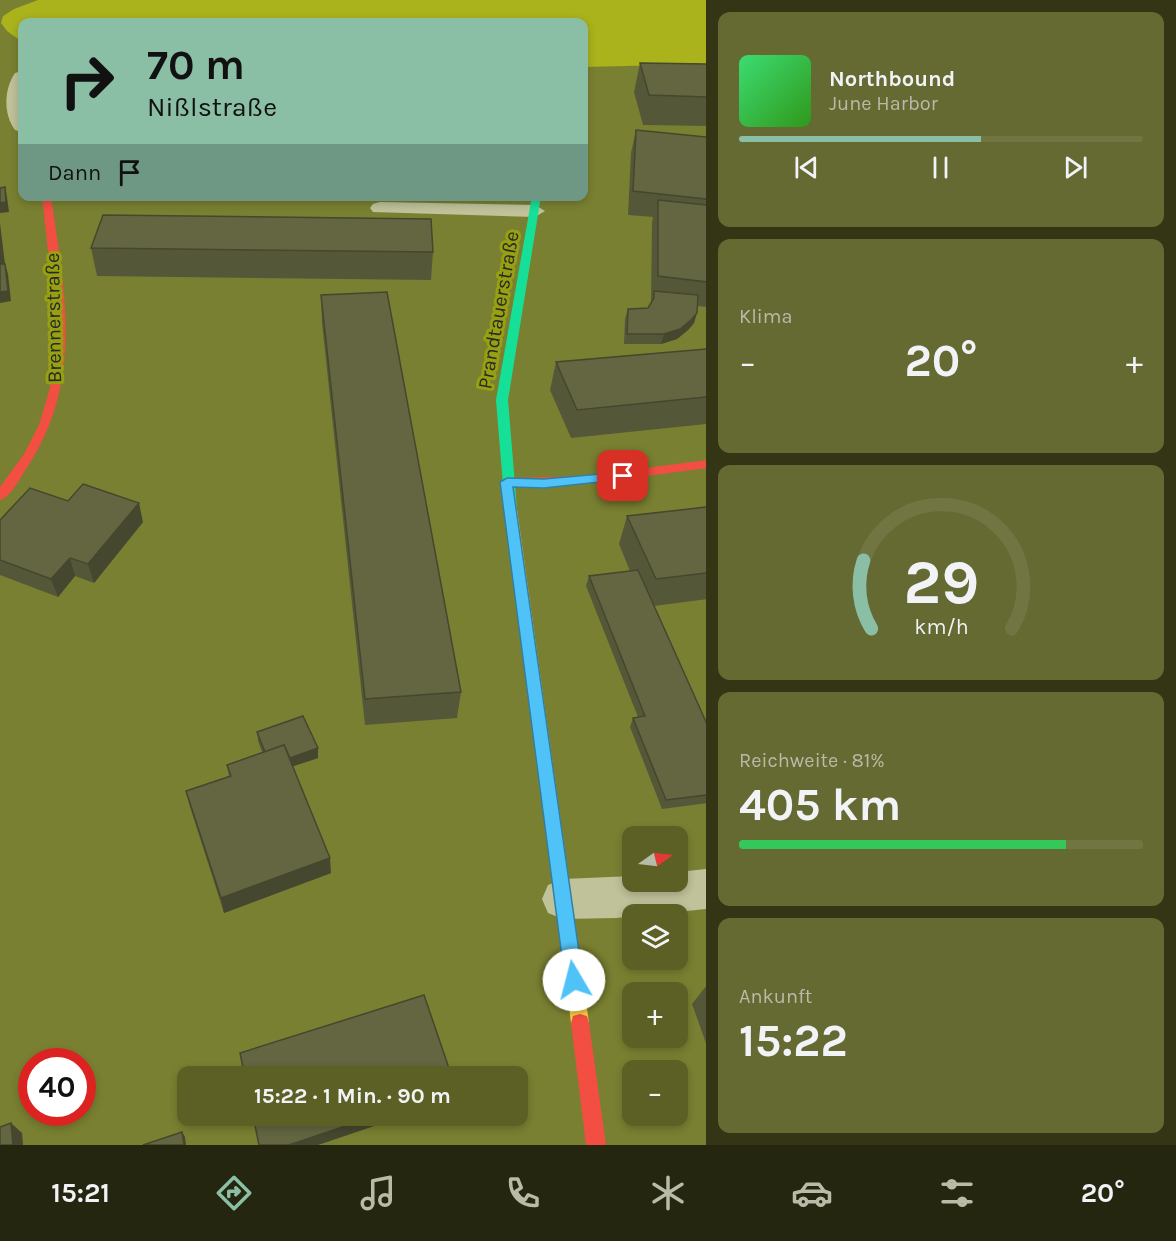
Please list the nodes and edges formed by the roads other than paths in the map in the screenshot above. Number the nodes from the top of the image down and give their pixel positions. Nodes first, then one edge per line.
1 (18, 86) edge
2 (18, 114) edge
3 (47, 201) edge
4 (536, 204) edge
5 (380, 208) dead end
6 (706, 464) edge
7 (507, 482) junction
8 (0, 496) edge
9 (706, 889) edge
10 (563, 899) junction
11 (596, 1145) edge

1 - 2 street
3 - 8 street, Brennerstraße
4 - 5 lane
4 - 7 street, Prandtauerstraße
6 - 7 street
7 - 10 street, Prandtauerstraße
9 - 10 street
10 - 11 street, Prandtauerstraße

